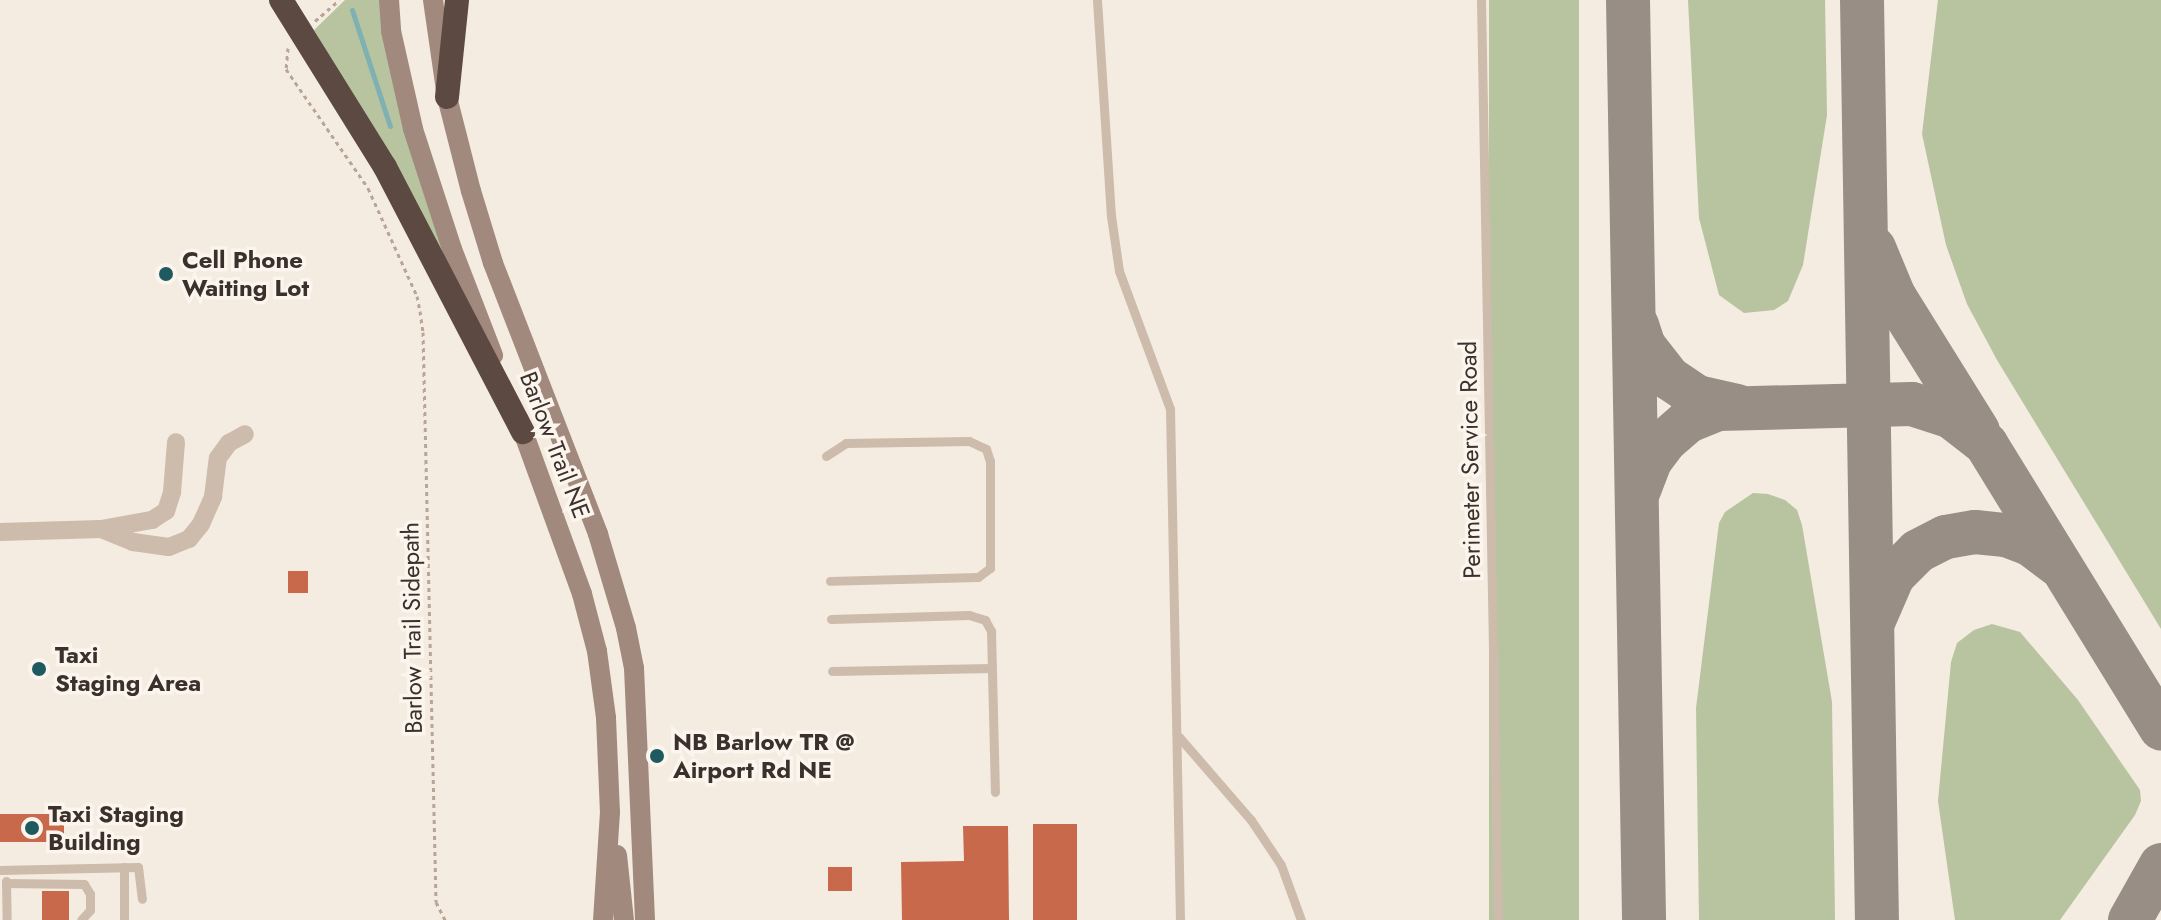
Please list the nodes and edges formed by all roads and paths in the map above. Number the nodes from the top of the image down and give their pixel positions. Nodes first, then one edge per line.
1 (281, 0) edge
2 (339, 0) edge
3 (389, 0) edge
4 (433, 0) edge
5 (457, 0) edge
6 (1097, 0) edge
7 (1481, 0) edge
8 (311, 23) dead end
9 (291, 43) dead end
10 (447, 97) junction
11 (523, 432) junction
12 (245, 434) dead end
13 (176, 442) dead end
14 (826, 456) dead end
15 (101, 529) junction
16 (0, 532) edge
17 (830, 581) dead end
18 (831, 619) dead end
19 (992, 668) junction
20 (832, 671) dead end
21 (1179, 737) junction
22 (995, 792) dead end
23 (610, 812) junction
24 (643, 833) junction
25 (124, 867) junction
26 (3, 870) edge
27 (6, 883) junction
28 (142, 899) dead end
29 (3, 908) edge
30 (92, 915) edge
31 (7, 920) edge
32 (81, 920) edge
33 (124, 920) edge
34 (445, 920) edge
35 (603, 920) edge
36 (624, 920) edge
37 (645, 920) edge
38 (656, 920) edge
39 (1180, 920) edge
40 (1301, 920) edge
41 (1498, 920) edge

1 - 11 highway
2 - 8 path
3 - 11 main road, Barlow Trail NE
4 - 10 main road, Barlow Trail NE
5 - 10 highway
6 - 21 lane
7 - 41 lane, Perimeter Service Road
9 - 34 path, Barlow Trail Sidepath
10 - 24 main road, Barlow Trail NE
11 - 23 main road, Barlow Trail NE
12 - 15 street
13 - 15 street
14 - 17 lane
15 - 16 street
18 - 19 lane
19 - 20 lane
19 - 22 lane
21 - 39 lane
21 - 40 lane
23 - 35 main road, Barlow Trail NE
23 - 36 main road
24 - 37 main road, Barlow Trail NE
24 - 38 main road
25 - 26 lane
25 - 28 lane
25 - 33 lane
26 - 27 lane
27 - 29 lane
27 - 30 lane
29 - 31 lane
30 - 32 lane

